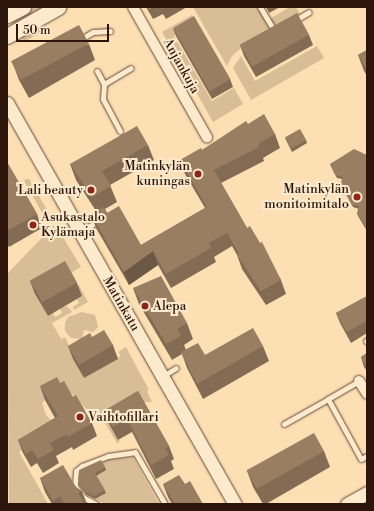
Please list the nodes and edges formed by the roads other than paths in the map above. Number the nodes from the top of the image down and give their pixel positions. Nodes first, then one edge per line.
1 (23, 7) edge
2 (58, 7) edge
3 (133, 7) edge
4 (260, 7) edge
5 (309, 12) dead end
6 (7, 15) edge
7 (289, 24) edge
8 (282, 28) edge
9 (110, 31) dead end
10 (275, 32) junction
11 (270, 35) edge
12 (7, 36) edge
13 (86, 36) edge
14 (131, 68) dead end
15 (97, 72) dead end
16 (104, 84) junction
17 (7, 103) edge
18 (120, 131) dead end
19 (207, 138) dead end
20 (93, 224) edge
21 (79, 232) junction
22 (176, 368) dead end
23 (162, 376) junction
24 (359, 381) joint
25 (367, 394) edge
26 (328, 399) junction
27 (284, 424) dead end
28 (367, 456) edge
29 (367, 492) edge
30 (96, 504) edge
31 (165, 504) edge
32 (235, 504) edge
33 (347, 504) edge

1 - 6 main road
2 - 12 main road
3 - 19 street, Anjankuja
4 - 10 lane
5 - 7 lane
8 - 10 lane
9 - 13 lane
10 - 11 lane
14 - 16 lane
15 - 16 lane
16 - 18 lane
17 - 21 street, Matinkatu
20 - 21 lane
21 - 23 street, Matinkatu
22 - 23 lane
23 - 32 street, Matinkatu
24 - 25 street
24 - 26 lane
26 - 27 lane
26 - 28 lane
29 - 33 street
30 - 31 lane

